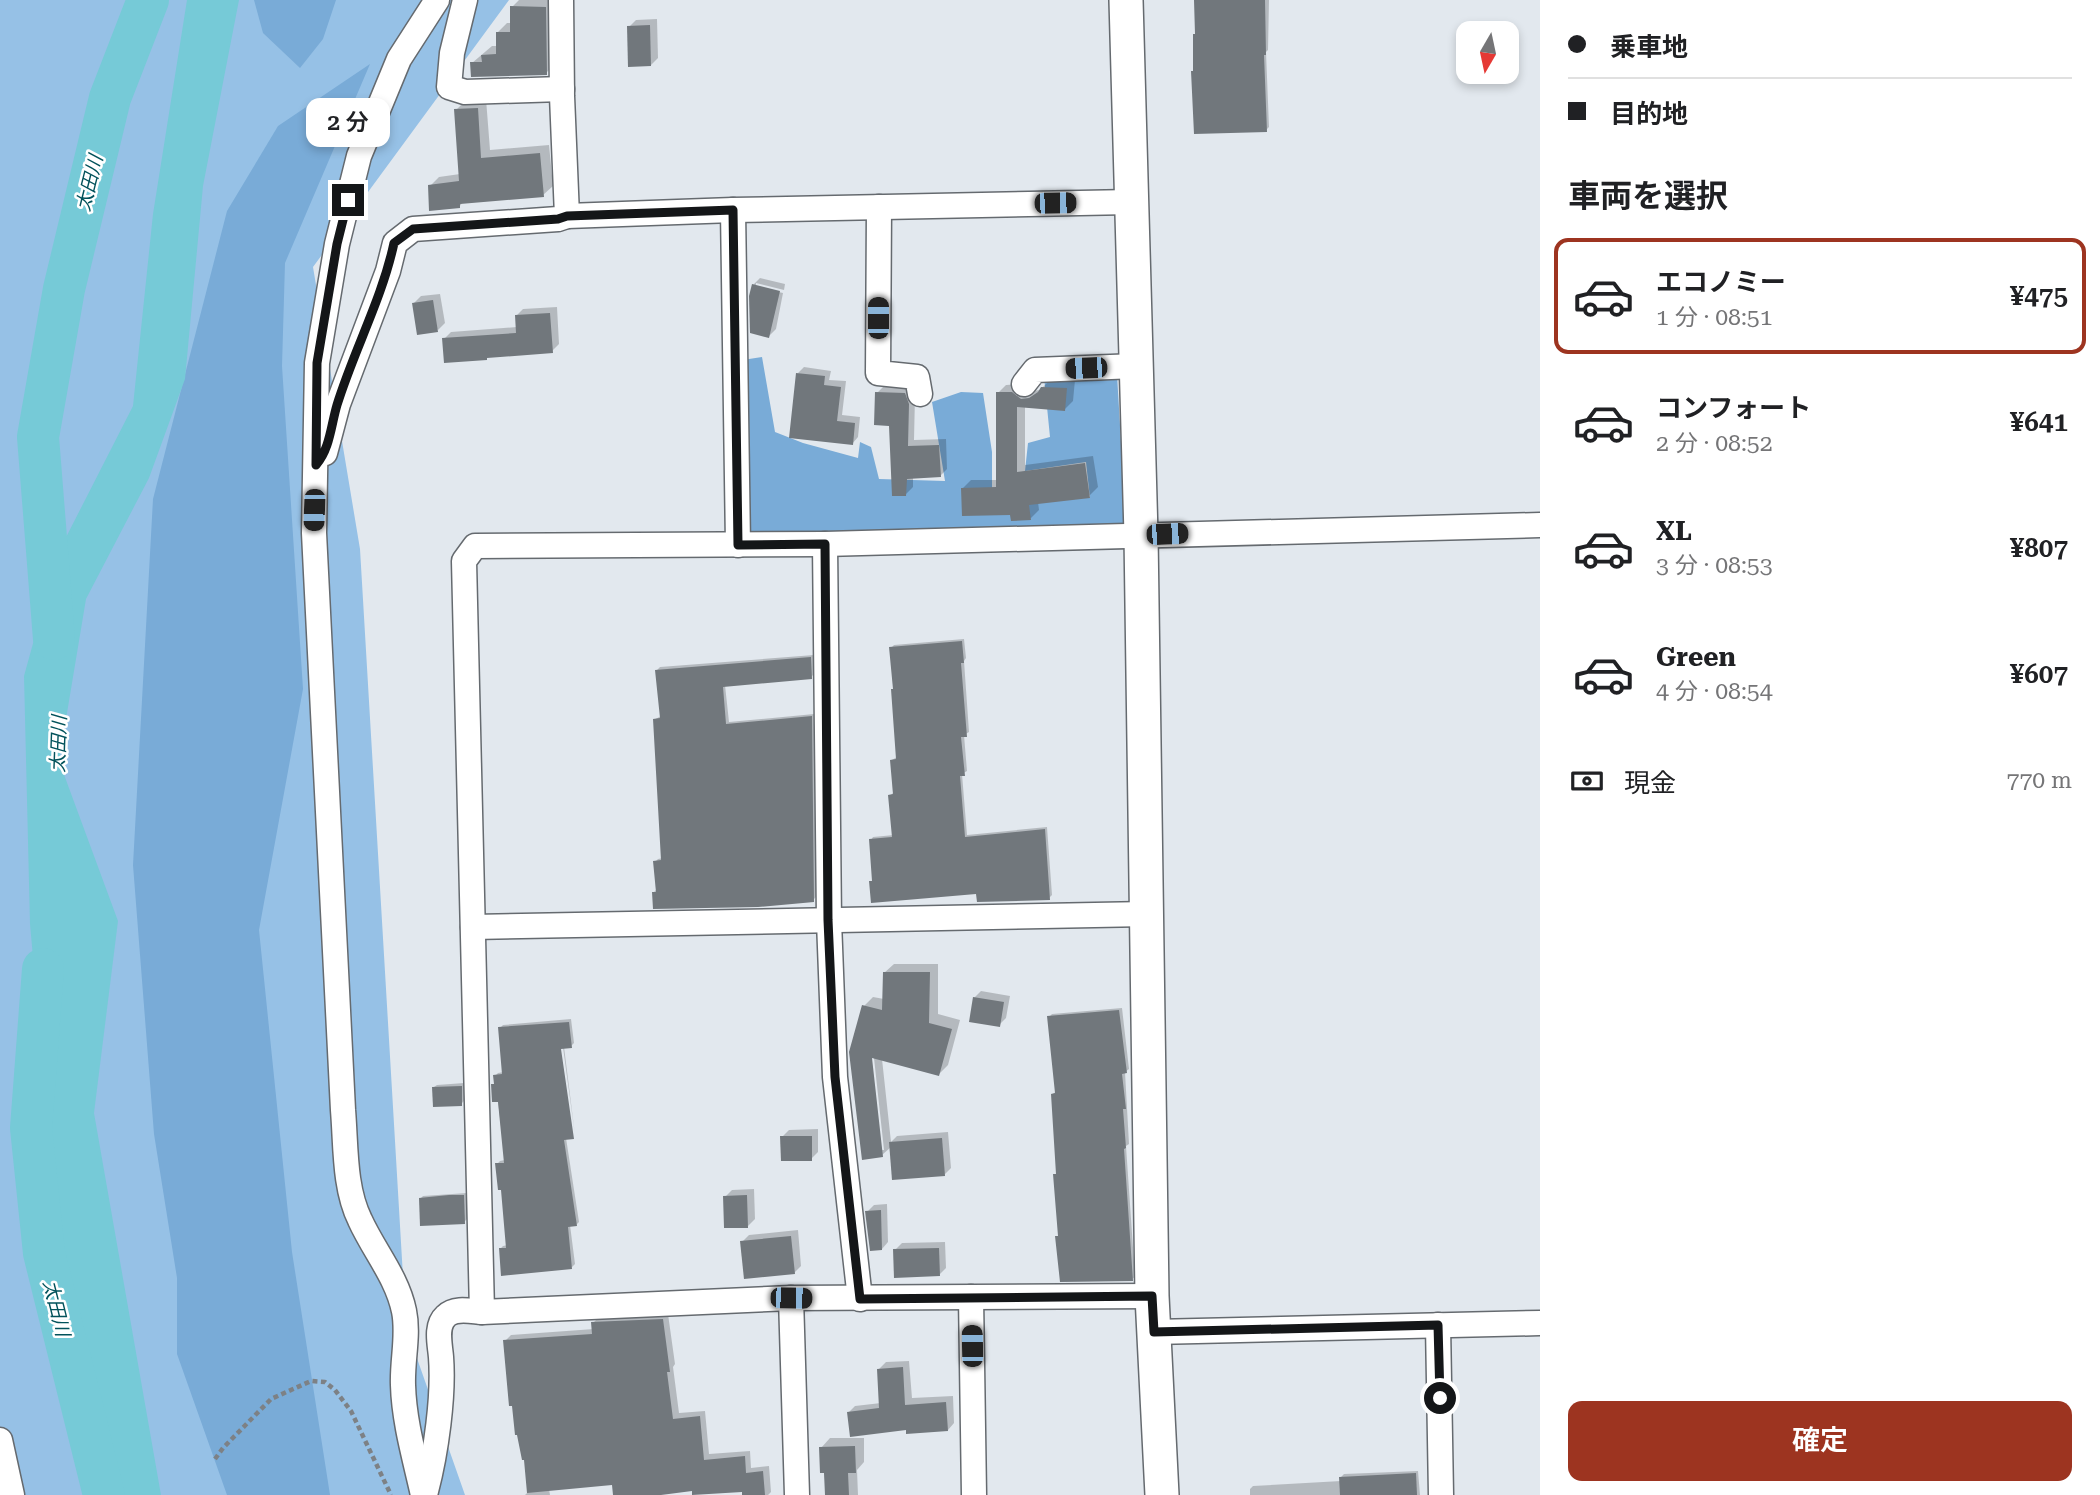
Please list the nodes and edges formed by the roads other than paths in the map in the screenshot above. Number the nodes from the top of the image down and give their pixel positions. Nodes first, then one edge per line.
1 (437, 0) edge
2 (465, 0) edge
3 (561, 0) edge
4 (1126, 0) edge
5 (562, 89) junction
6 (1131, 202) junction
7 (879, 207) junction
8 (733, 210) junction
9 (567, 216) junction
10 (1136, 366) junction
11 (1024, 384) dead end
12 (920, 394) dead end
13 (316, 465) junction
14 (1540, 525) edge
15 (1141, 535) junction
16 (825, 544) junction
17 (738, 545) junction
18 (1147, 914) junction
19 (828, 920) junction
20 (473, 927) junction
21 (1152, 1296) junction
22 (971, 1297) junction
23 (791, 1298) junction
24 (860, 1299) junction
25 (482, 1311) junction
26 (1540, 1323) edge
27 (1438, 1325) junction
28 (1154, 1332) junction
29 (0, 1440) edge
30 (12, 1495) edge
31 (424, 1495) edge
32 (797, 1495) edge
33 (974, 1495) edge
34 (1162, 1495) edge
35 (1441, 1495) edge

1 - 13 street
2 - 5 street
3 - 5 street
4 - 6 street
5 - 9 street
6 - 7 street
6 - 10 street
7 - 8 street
7 - 12 street
8 - 9 street
8 - 17 street
9 - 13 street
10 - 11 street
10 - 15 street
13 - 31 street
14 - 15 street
15 - 16 street
15 - 18 street
16 - 17 street
16 - 19 street
17 - 20 street
18 - 19 street
18 - 21 street
19 - 20 street
19 - 24 street
20 - 25 street
21 - 22 street
21 - 28 street
22 - 24 street
22 - 33 street
23 - 24 street
23 - 25 street
23 - 32 street
25 - 31 street
26 - 27 street
27 - 28 street
27 - 35 street
28 - 34 street
29 - 30 street

